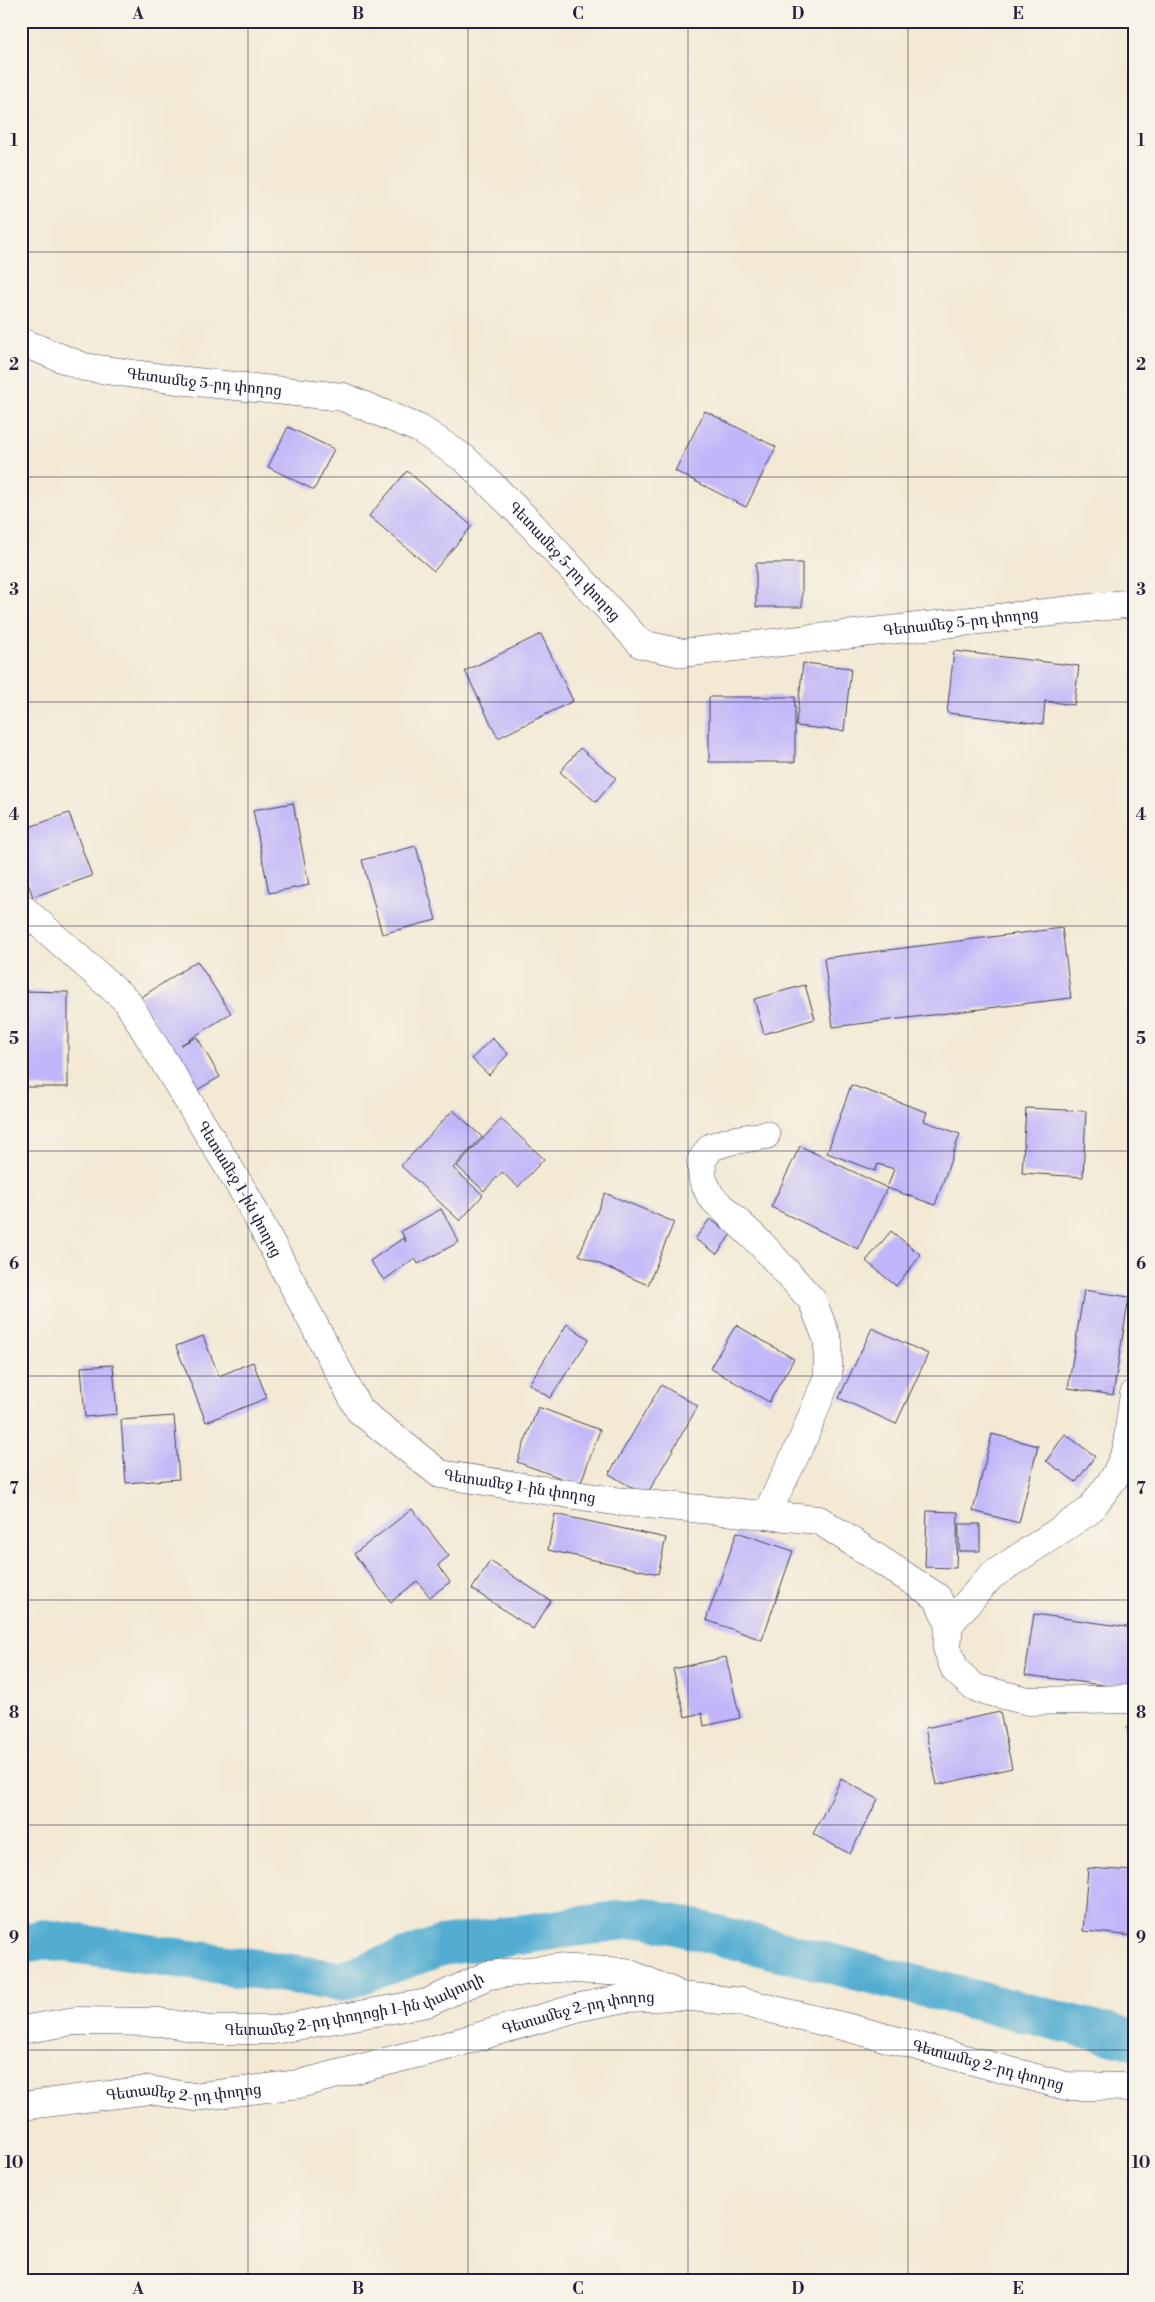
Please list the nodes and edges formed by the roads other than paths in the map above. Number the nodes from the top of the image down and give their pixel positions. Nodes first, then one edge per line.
1 (21, 342) edge
2 (1134, 603) edge
3 (21, 907) edge
4 (766, 1135) dead end
5 (1134, 1394) edge
6 (766, 1515) junction
7 (949, 1624) junction
8 (1134, 1699) edge
9 (681, 1996) junction
10 (21, 2030) edge
11 (1134, 2087) edge
12 (21, 2106) edge

1 - 2 street, Գետամեջ 5-րդ փողոց
3 - 6 street, Գետամեջ 1-ին փողոց
4 - 6 street
5 - 7 street
6 - 7 street, Գետամեջ 1-ին փողոց
7 - 8 street, Գետամեջ 1-ին փողոց
9 - 10 street, Գետամեջ 2-րդ փողոցի 1-ին փակուղի
9 - 11 street, Գետամեջ 2-րդ փողոց
9 - 12 street, Գետամեջ 2-րդ փողոց

